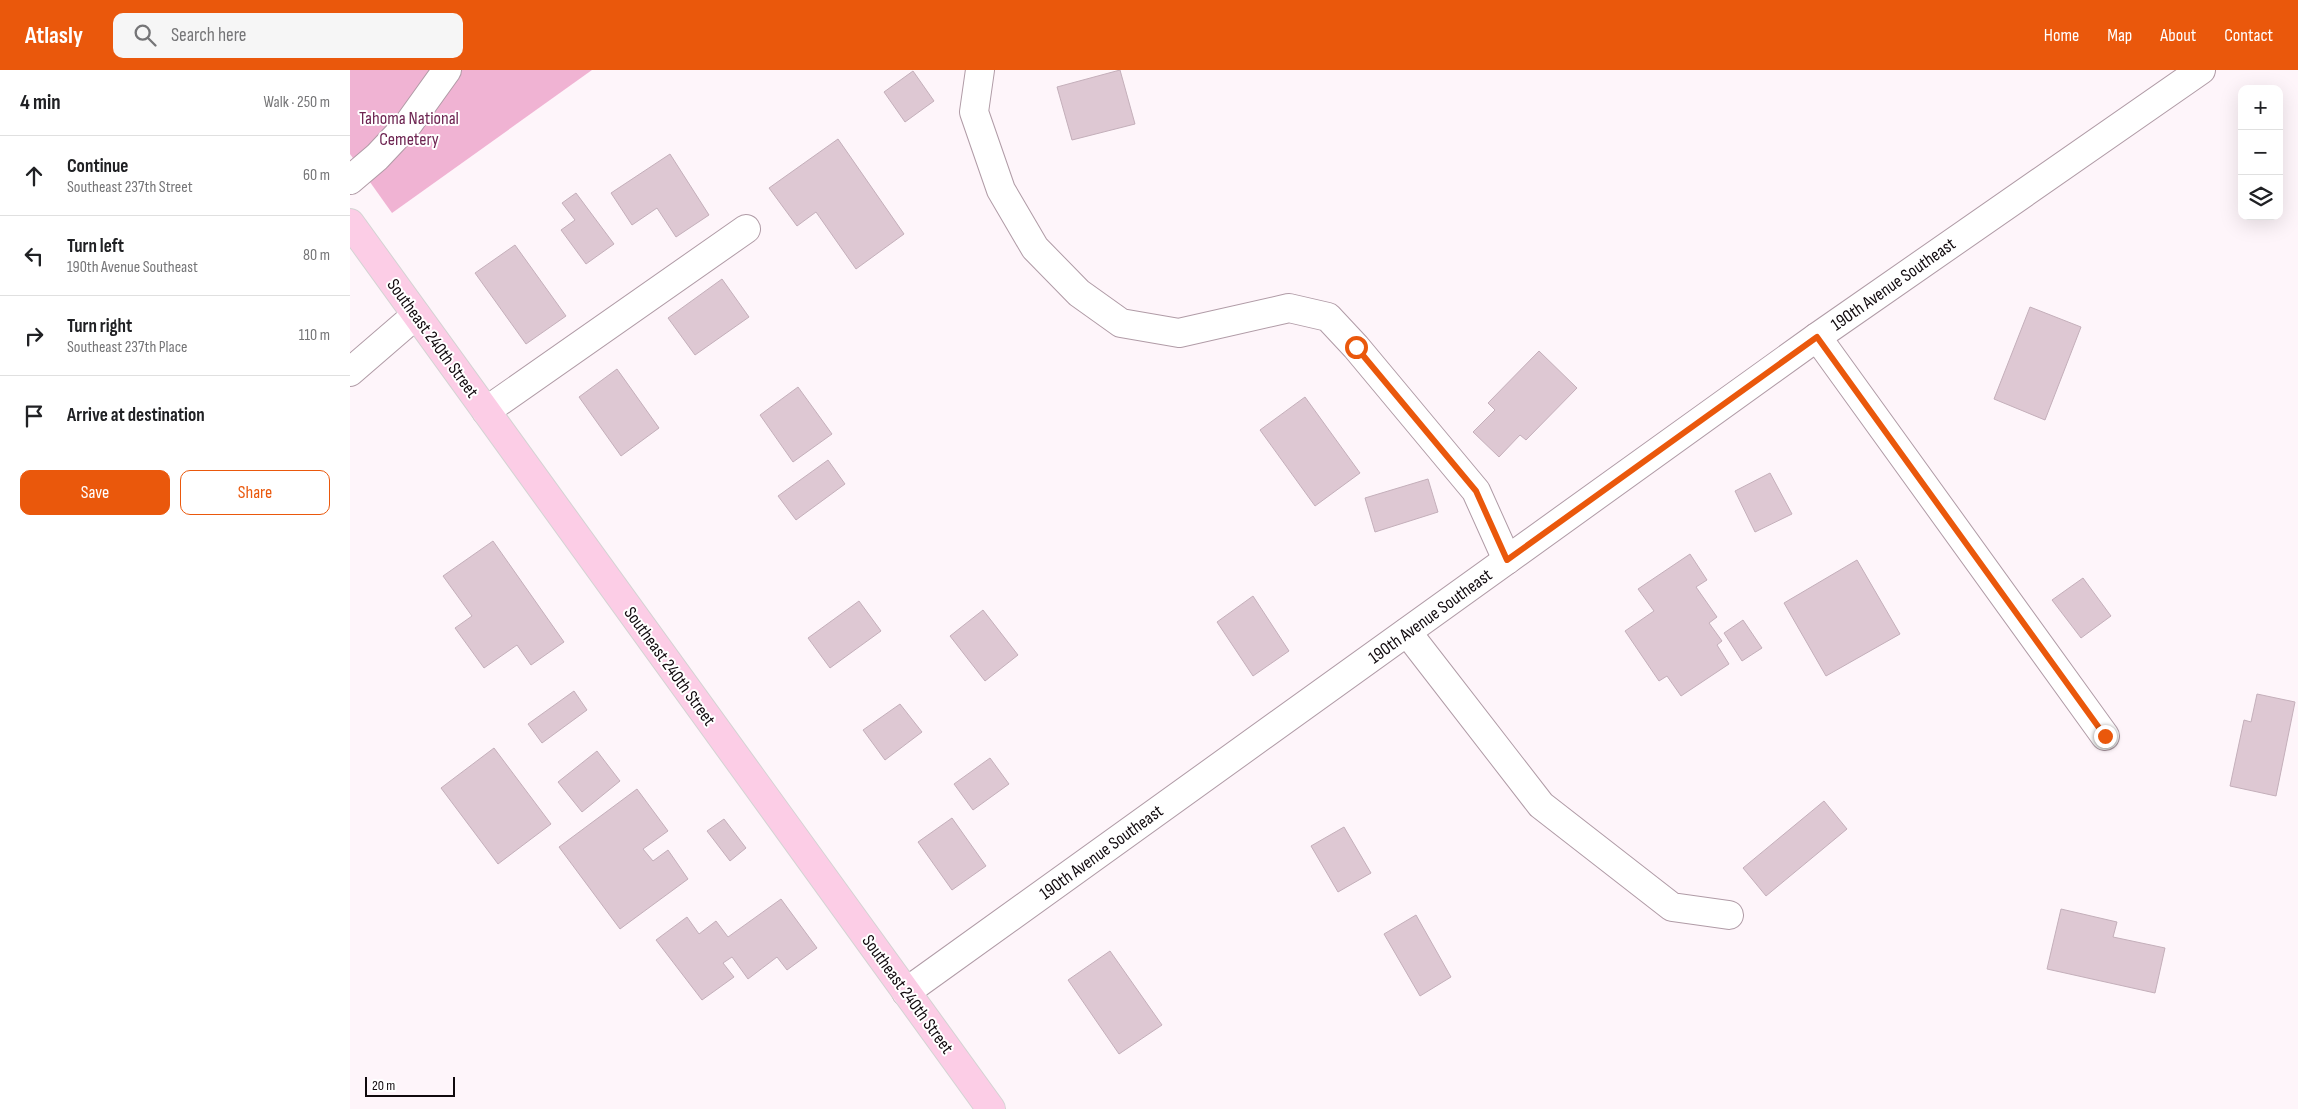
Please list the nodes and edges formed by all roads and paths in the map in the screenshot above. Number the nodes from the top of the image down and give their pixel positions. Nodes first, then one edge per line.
1 (447, 70) edge
2 (980, 70) edge
3 (2191, 73) edge
4 (350, 180) edge
5 (350, 223) edge
6 (746, 229) dead end
7 (416, 315) junction
8 (1817, 337) junction
9 (350, 372) edge
10 (486, 411) junction
11 (1507, 560) junction
12 (1407, 632) junction
13 (2105, 736) dead end
14 (1729, 915) dead end
15 (906, 992) junction
16 (991, 1109) edge

1 - 4 street
2 - 11 street
3 - 8 street, 190th Avenue Southeast
5 - 7 main road, Southeast 240th Street
6 - 10 street
7 - 9 street
7 - 10 main road, Southeast 240th Street
8 - 11 street, 190th Avenue Southeast
8 - 13 street
10 - 15 main road, Southeast 240th Street
11 - 12 street, 190th Avenue Southeast
12 - 14 street
12 - 15 street, 190th Avenue Southeast
15 - 16 main road, Southeast 240th Street

